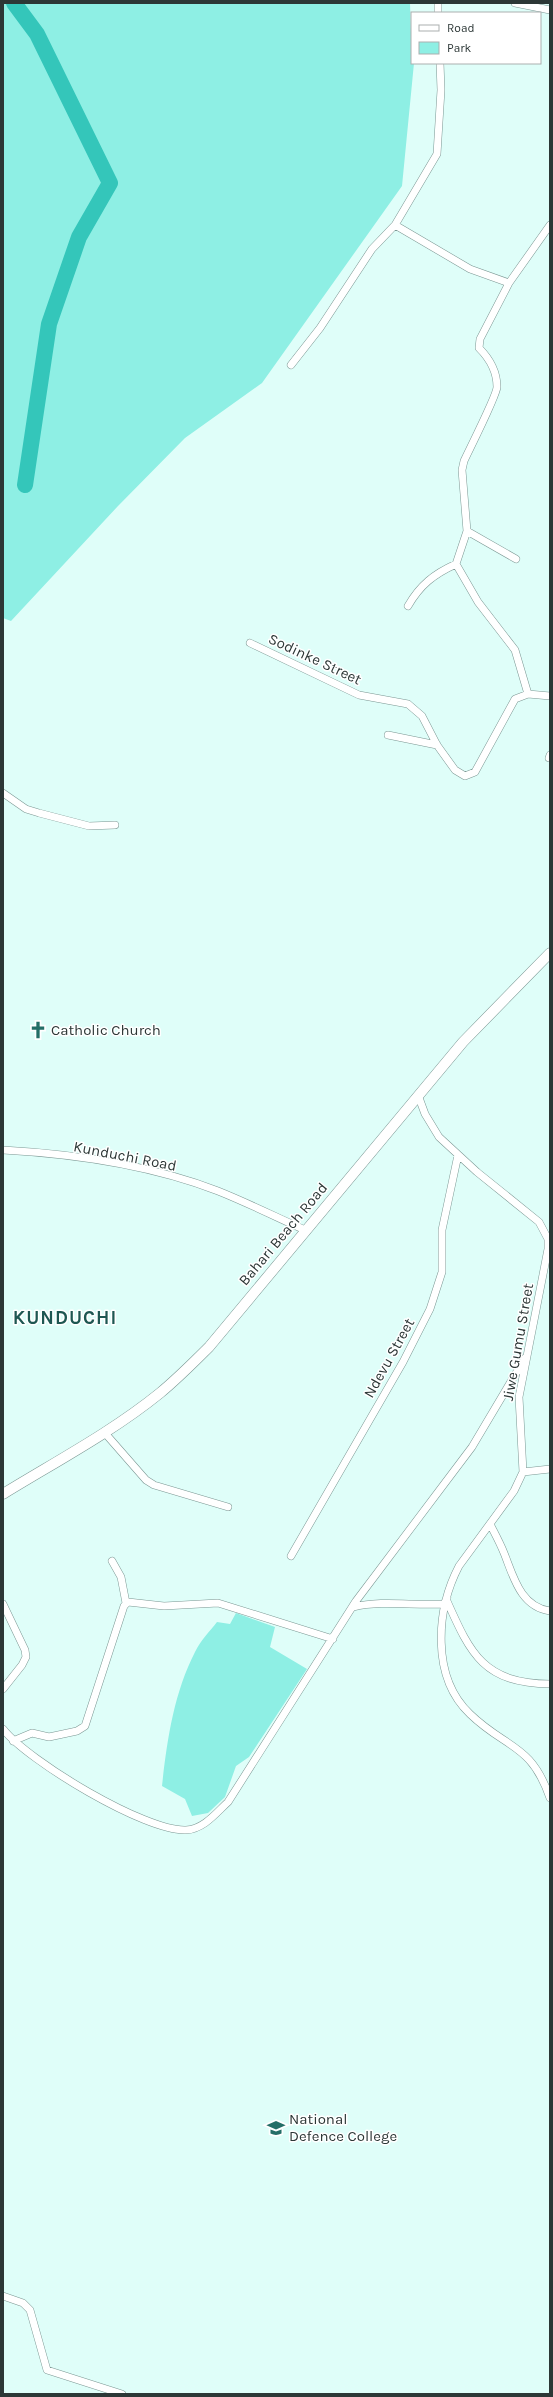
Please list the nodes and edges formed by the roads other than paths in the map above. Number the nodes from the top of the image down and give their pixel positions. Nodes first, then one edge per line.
1 (515, 3) edge
2 (550, 10) edge
3 (440, 64) edge
4 (396, 225) junction
5 (550, 225) edge
6 (509, 283) junction
7 (291, 365) dead end
8 (467, 531) junction
9 (516, 559) dead end
10 (456, 564) junction
11 (408, 606) dead end
12 (250, 643) dead end
13 (528, 694) junction
14 (550, 696) edge
15 (388, 735) dead end
16 (437, 745) junction
17 (3, 793) edge
18 (115, 825) dead end
19 (550, 953) edge
20 (418, 1095) junction
21 (3, 1150) edge
22 (458, 1155) junction
23 (305, 1230) junction
24 (549, 1239) edge
25 (528, 1353) junction
26 (104, 1432) junction
27 (550, 1469) edge
28 (523, 1472) junction
29 (3, 1494) edge
30 (228, 1507) dead end
31 (490, 1524) junction
32 (291, 1556) dead end
33 (112, 1561) dead end
34 (447, 1599) junction
35 (126, 1603) junction
36 (3, 1604) edge
37 (353, 1607) junction
38 (550, 1611) edge
39 (333, 1639) junction
40 (550, 1684) edge
41 (3, 1689) edge
42 (3, 1730) edge
43 (12, 1741) junction
44 (550, 1798) edge
45 (3, 2296) edge
46 (122, 2394) edge

1 - 2 street
3 - 4 street
4 - 6 street
4 - 7 street
5 - 6 street
6 - 8 street
8 - 9 street
8 - 10 street
10 - 11 street
10 - 13 street
12 - 16 street, Sodinke Street
13 - 14 street
13 - 16 street, Sodinke Street
15 - 16 street
17 - 18 street
19 - 20 street, Bahari Beach Road
20 - 22 street, Jiwe Gumu Street
20 - 23 street, Bahari Beach Road
21 - 23 street, Kunduchi Road
22 - 24 street, Jiwe Gumu Street
22 - 32 street, Ndevu Street
23 - 26 street, Bahari Beach Road
24 - 25 street, Jiwe Gumu Street
25 - 28 street, Jiwe Gumu Street
25 - 37 street
26 - 29 street, Bahari Beach Road
26 - 30 street
27 - 28 street
28 - 31 street, Jiwe Gumu Street
31 - 34 street, Jiwe Gumu Street
31 - 38 street
33 - 35 street
34 - 37 street
34 - 40 street
34 - 44 street, Jiwe Gumu Street
35 - 39 street
35 - 43 street
36 - 41 street
37 - 39 street
39 - 43 street
42 - 43 street
45 - 46 street

